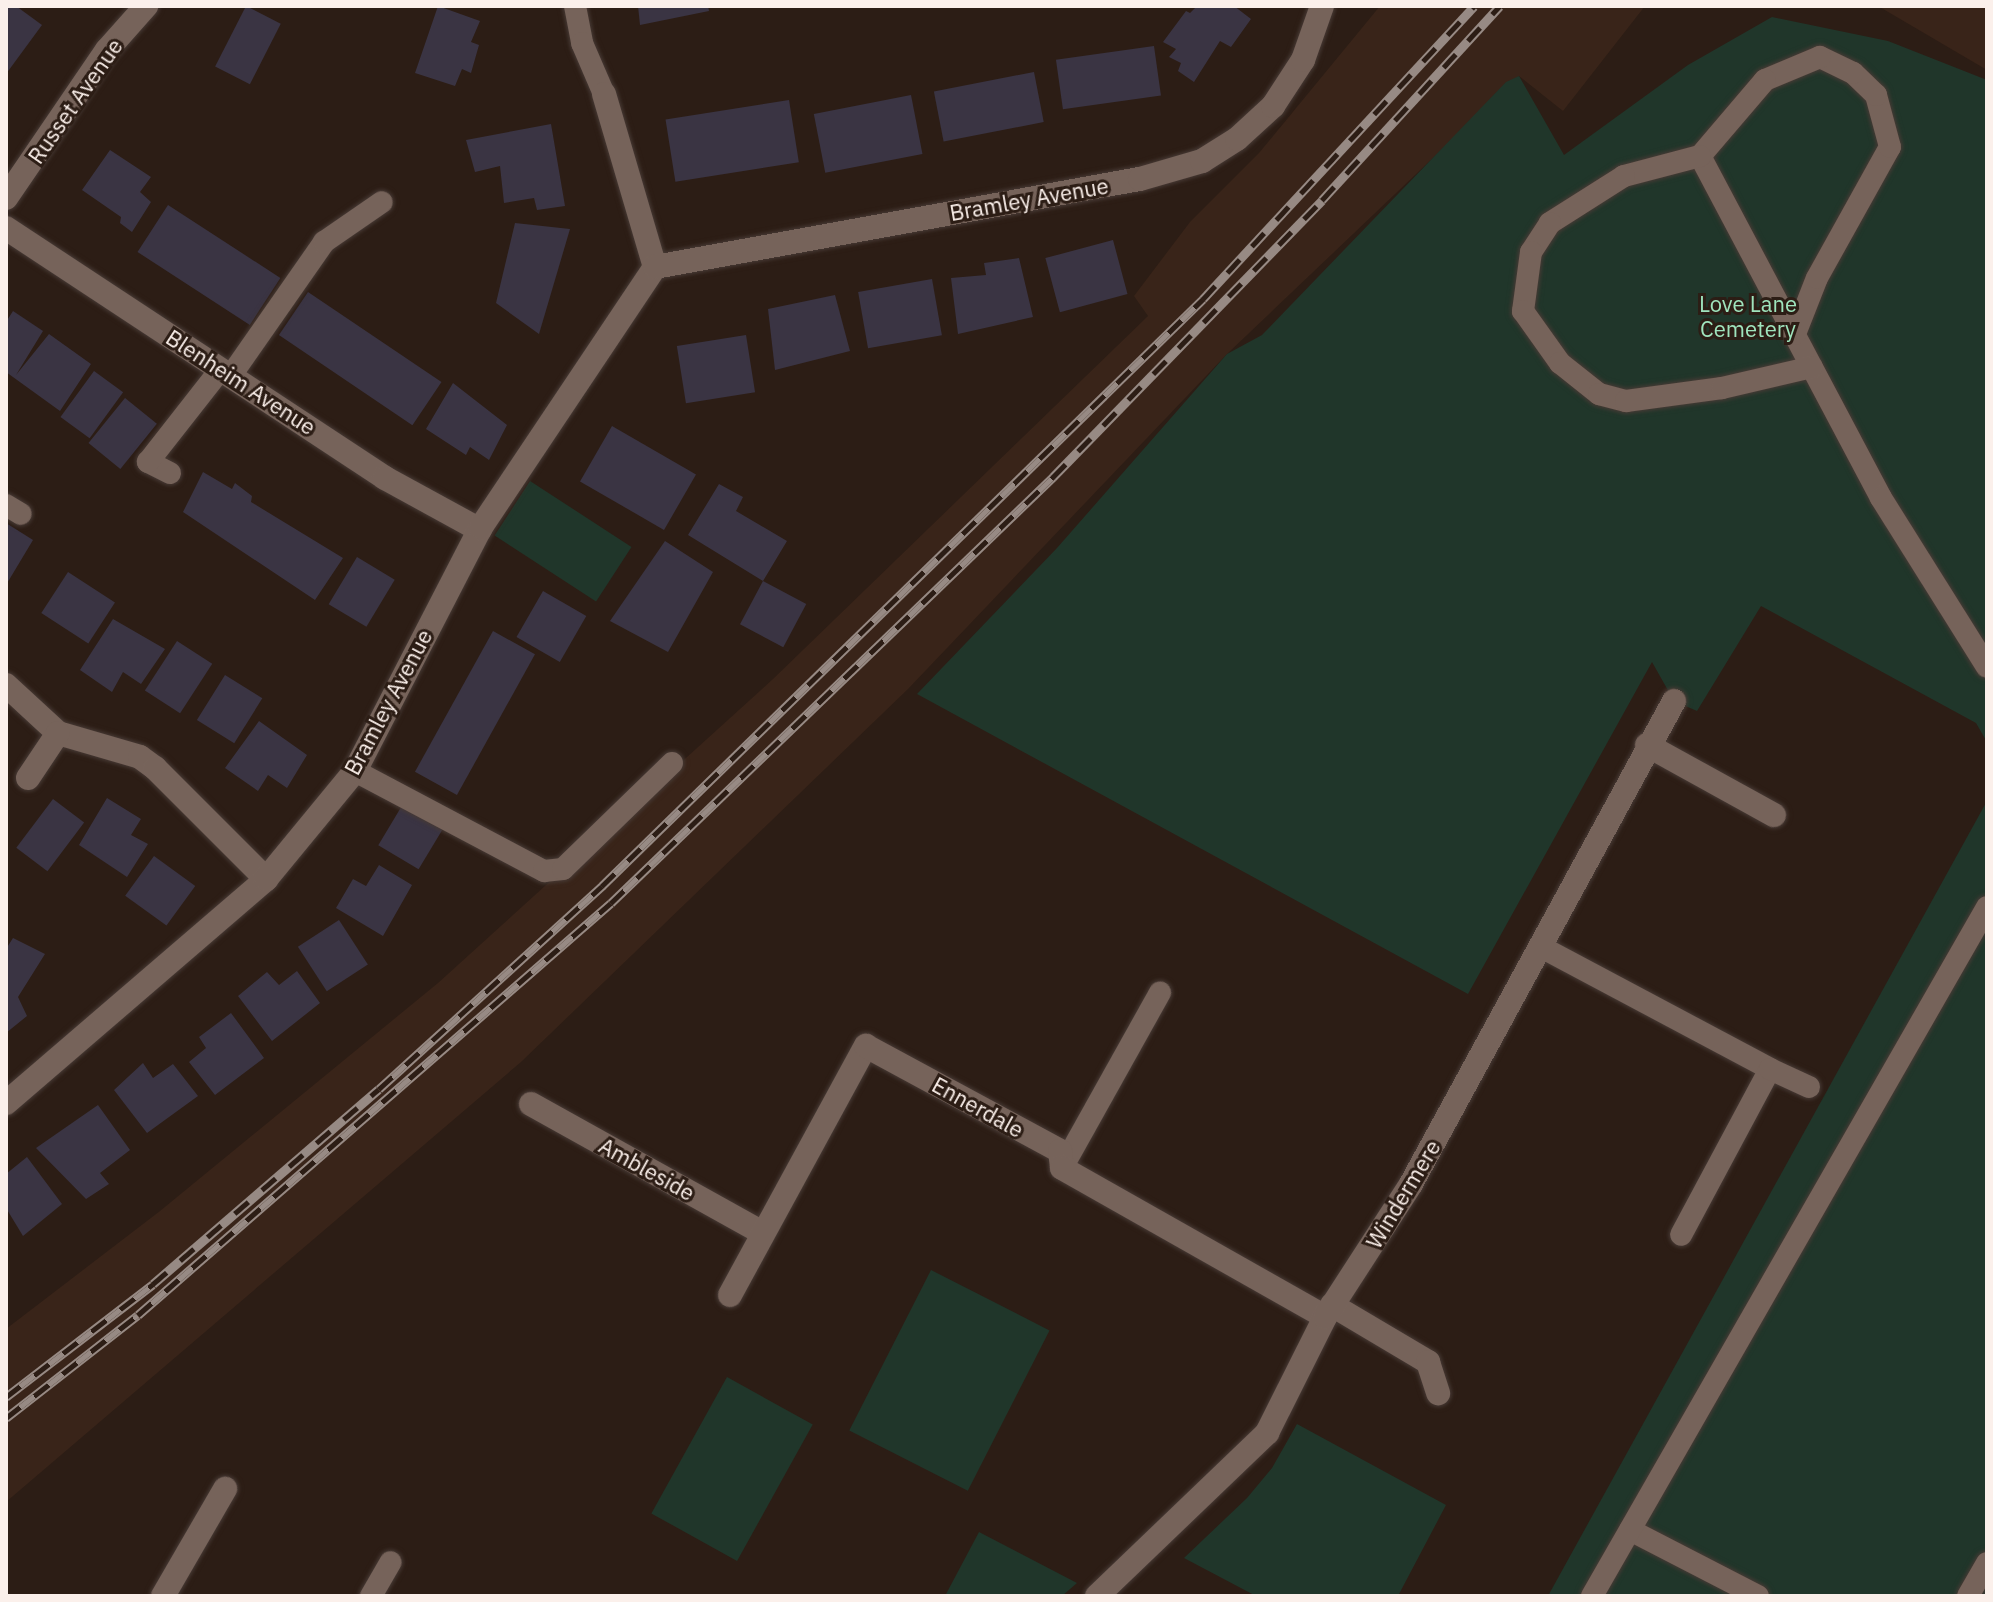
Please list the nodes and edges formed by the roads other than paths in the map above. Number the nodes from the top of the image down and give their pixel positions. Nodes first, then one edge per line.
1 (146, 6) edge
2 (575, 6) edge
3 (1322, 6) edge
4 (604, 94) joint
5 (1700, 156) junction
6 (6, 198) edge
7 (382, 202) dead end
8 (6, 228) edge
9 (655, 267) junction
10 (1795, 334) junction
11 (1812, 367) junction
12 (226, 372) junction
13 (170, 473) dead end
14 (480, 530) junction
15 (1987, 667) edge
16 (6, 685) edge
17 (1674, 701) dead end
18 (58, 733) junction
19 (1647, 745) junction
20 (672, 763) dead end
21 (355, 771) junction
22 (28, 778) dead end
23 (1774, 815) dead end
24 (266, 879) junction
25 (1987, 907) edge
26 (1541, 947) junction
27 (1160, 993) dead end
28 (1770, 1069) junction
29 (1809, 1087) dead end
30 (6, 1103) edge
31 (531, 1104) dead end
32 (1062, 1168) junction
33 (763, 1233) junction
34 (1681, 1235) dead end
35 (730, 1295) dead end
36 (1328, 1311) junction
37 (1438, 1393) dead end
38 (225, 1489) dead end
39 (1630, 1530) junction
40 (391, 1562) dead end
41 (1987, 1563) edge
42 (163, 1596) edge
43 (371, 1596) edge
44 (1097, 1596) edge
45 (1592, 1596) edge
46 (1758, 1596) edge
47 (1968, 1596) edge

1 - 6 street, Russet Avenue
2 - 4 lane
3 - 9 street, Bramley Avenue
4 - 9 street
5 - 10 lane
5 - 10 lane
5 - 11 lane
7 - 12 lane
8 - 12 street, Blenheim Avenue
9 - 14 street, Bramley Avenue
10 - 11 lane
11 - 15 lane
12 - 13 lane
12 - 14 street, Blenheim Avenue
14 - 21 street, Bramley Avenue
16 - 18 street
17 - 19 street, Windermere
18 - 22 street
18 - 24 street
19 - 23 street
19 - 26 street, Windermere
20 - 21 lane
21 - 24 street, Bramley Avenue
24 - 30 street, Bramley Avenue
25 - 39 lane
26 - 28 lane
26 - 36 street, Windermere
27 - 32 lane
28 - 29 lane
28 - 34 lane
31 - 33 street, Ambleside
32 - 33 street, Ennerdale
32 - 36 street, Ennerdale
33 - 35 street, Ennerdale
36 - 37 street, Ennerdale
36 - 44 street, Windermere
38 - 42 street
39 - 45 lane
39 - 46 lane
40 - 43 lane
41 - 47 lane

